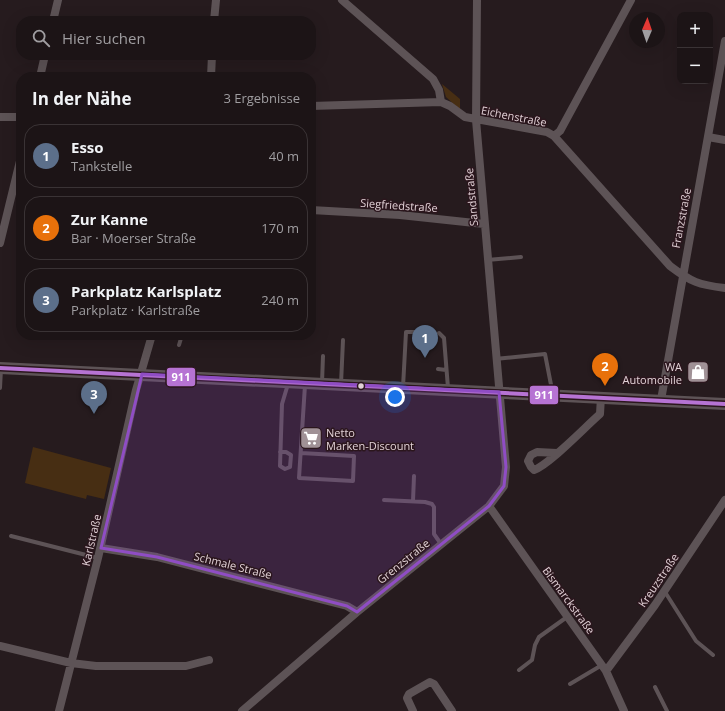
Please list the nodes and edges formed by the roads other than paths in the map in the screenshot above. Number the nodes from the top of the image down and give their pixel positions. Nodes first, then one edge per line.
1 (58, 0) edge
2 (216, 0) edge
3 (342, 0) edge
4 (477, 0) edge
5 (631, 0) edge
6 (54, 16) edge
7 (214, 16) edge
8 (725, 41) edge
9 (44, 60) edge
10 (212, 60) edge
11 (41, 72) edge
12 (211, 72) edge
13 (441, 102) junction
14 (316, 106) edge
15 (0, 117) edge
16 (16, 117) edge
17 (476, 120) junction
18 (554, 136) junction
19 (708, 137) junction
20 (725, 140) edge
21 (16, 177) edge
22 (316, 210) edge
23 (484, 224) junction
24 (0, 243) edge
25 (521, 257) dead end
26 (487, 260) junction
27 (682, 275) junction
28 (725, 288) edge
29 (427, 332) dead end
30 (439, 333) dead end
31 (151, 340) edge
32 (180, 340) edge
33 (343, 340) dead end
34 (179, 345) dead end
35 (439, 353) dead end
36 (444, 354) junction
37 (323, 356) dead end
38 (495, 359) junction
39 (439, 362) dead end
40 (445, 362) junction
41 (0, 368) edge
42 (438, 370) dead end
43 (446, 370) junction
44 (142, 374) junction
45 (289, 382) junction
46 (305, 383) junction
47 (322, 384) junction
48 (341, 384) junction
49 (0, 388) edge
50 (403, 388) junction
51 (448, 390) junction
52 (499, 392) junction
53 (553, 395) junction
54 (601, 398) junction
55 (660, 400) junction
56 (725, 404) edge
57 (280, 452) dead end
58 (301, 453) junction
59 (556, 453) dead end
60 (414, 476) dead end
61 (384, 500) dead end
62 (725, 500) edge
63 (413, 501) junction
64 (489, 506) junction
65 (11, 536) dead end
66 (442, 544) junction
67 (100, 548) junction
68 (98, 558) junction
69 (664, 591) junction
70 (357, 612) junction
71 (568, 617) junction
72 (0, 646) edge
73 (713, 655) dead end
74 (209, 660) dead end
75 (71, 663) junction
76 (604, 668) junction
77 (519, 670) dead end
78 (570, 684) dead end
79 (654, 687) dead end
80 (59, 711) edge
81 (242, 711) edge
82 (413, 711) edge
83 (452, 711) edge
84 (624, 711) edge
85 (667, 711) edge

1 - 6 street
2 - 7 street
3 - 13 street
4 - 17 street, Sandstraße
5 - 18 street
8 - 19 street, Franzstraße
9 - 11 street
10 - 12 street
13 - 14 street
13 - 17 street, Eichenstraße
15 - 16 street
17 - 18 street, Eichenstraße
17 - 23 street, Sandstraße
18 - 27 street, Eichenstraße
19 - 20 street
19 - 27 street, Franzstraße
21 - 24 street
22 - 23 street, Siegfriedstraße
23 - 26 street, Sandstraße
25 - 26 lane
26 - 38 street, Sandstraße
27 - 28 street, Eichenstraße
27 - 55 street, Franzstraße
29 - 50 lane
30 - 36 lane
31 - 44 street, Karlstraße
32 - 34 lane
33 - 48 lane
35 - 36 lane
36 - 40 lane
37 - 47 lane
38 - 52 street, Sandstraße
38 - 53 lane
39 - 40 lane
40 - 43 lane
41 - 44 main road
41 - 49 lane
42 - 43 lane
43 - 51 lane
44 - 45 main road
44 - 67 street, Karlstraße
45 - 46 main road
45 - 57 lane
46 - 47 main road
46 - 58 lane
47 - 48 main road
48 - 50 main road
50 - 51 main road
51 - 52 main road
52 - 53 main road
52 - 64 street, Grenzstraße
53 - 54 main road
54 - 55 main road
54 - 59 street
55 - 56 main road
58 - 58 lane
60 - 63 lane
61 - 63 lane
62 - 69 street, Kreuzstraße
63 - 66 lane
64 - 66 street, Grenzstraße
64 - 71 street, Bismarckstraße
65 - 68 lane
66 - 70 street, Grenzstraße
67 - 68 street, Karlstraße
67 - 70 street, Schmale Straße
68 - 75 street, Karlstraße
69 - 73 lane
69 - 76 street, Kreuzstraße
70 - 81 street, Grenzstraße
71 - 76 street, Bismarckstraße
71 - 77 lane
72 - 75 street
74 - 75 street
75 - 80 street, Karlstraße
76 - 78 lane
76 - 84 street, Bismarckstraße
79 - 85 lane
82 - 83 street

